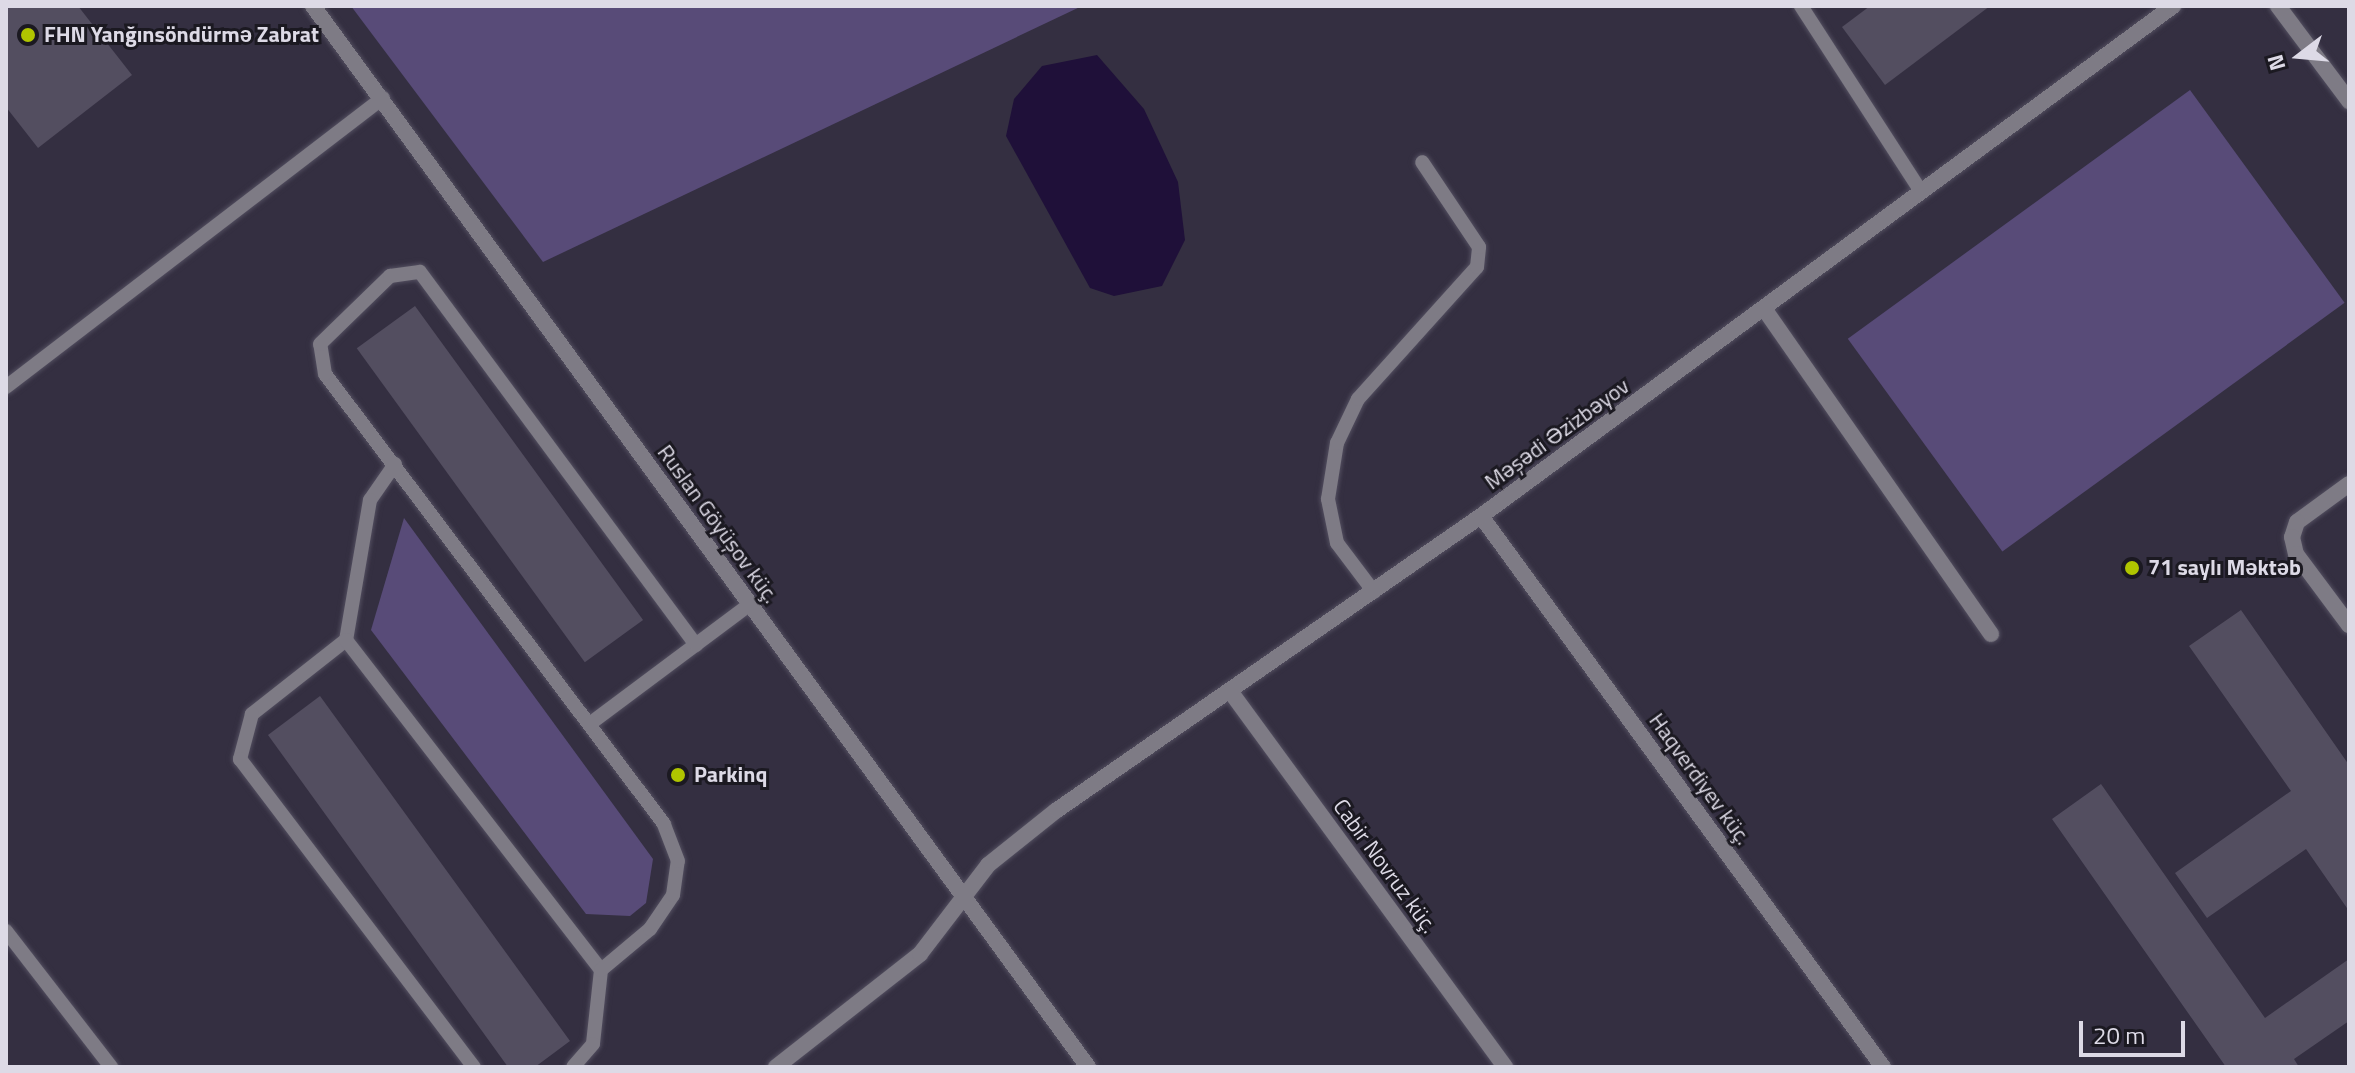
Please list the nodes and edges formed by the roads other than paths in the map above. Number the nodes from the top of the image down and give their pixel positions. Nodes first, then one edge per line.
1 (313, 6) edge
2 (1801, 6) edge
3 (2173, 6) edge
4 (2278, 6) edge
5 (383, 98) junction
6 (2349, 101) edge
7 (1422, 162) dead end
8 (1920, 190) junction
9 (1765, 310) junction
10 (6, 387) edge
11 (395, 464) junction
12 (2349, 484) edge
13 (1481, 516) junction
14 (1374, 592) junction
15 (749, 605) junction
16 (2349, 625) edge
17 (1991, 634) dead end
18 (346, 640) junction
19 (696, 645) junction
20 (1230, 691) junction
21 (591, 723) junction
22 (965, 892) junction
23 (6, 931) edge
24 (601, 970) junction
25 (111, 1067) edge
26 (474, 1067) edge
27 (573, 1067) edge
28 (776, 1067) edge
29 (1088, 1067) edge
30 (1505, 1067) edge
31 (1883, 1067) edge

1 - 5 street, Ruslan Göyüşov küç.
2 - 8 lane
3 - 8 street, Məşədi Əzizbəyov
4 - 6 street
5 - 10 lane
5 - 15 street, Ruslan Göyüşov küç.
7 - 14 lane
8 - 9 street, Məşədi Əzizbəyov
9 - 13 street, Məşədi Əzizbəyov
9 - 17 street
11 - 18 lane
11 - 19 lane
11 - 21 lane
12 - 16 street
13 - 14 street, Məşədi Əzizbəyov
13 - 31 street, Haqverdiyev küç.
14 - 20 street, Məşədi Əzizbəyov
15 - 19 lane
15 - 22 street, Ruslan Göyüşov küç.
18 - 24 lane
18 - 26 lane
19 - 21 lane
20 - 22 street, Məşədi Əzizbəyov
20 - 30 street, Cabir Novruz küç.
21 - 24 lane
22 - 28 street, Məşədi Əzizbəyov
22 - 29 street, Ruslan Göyüşov küç.
23 - 25 lane
24 - 27 lane

